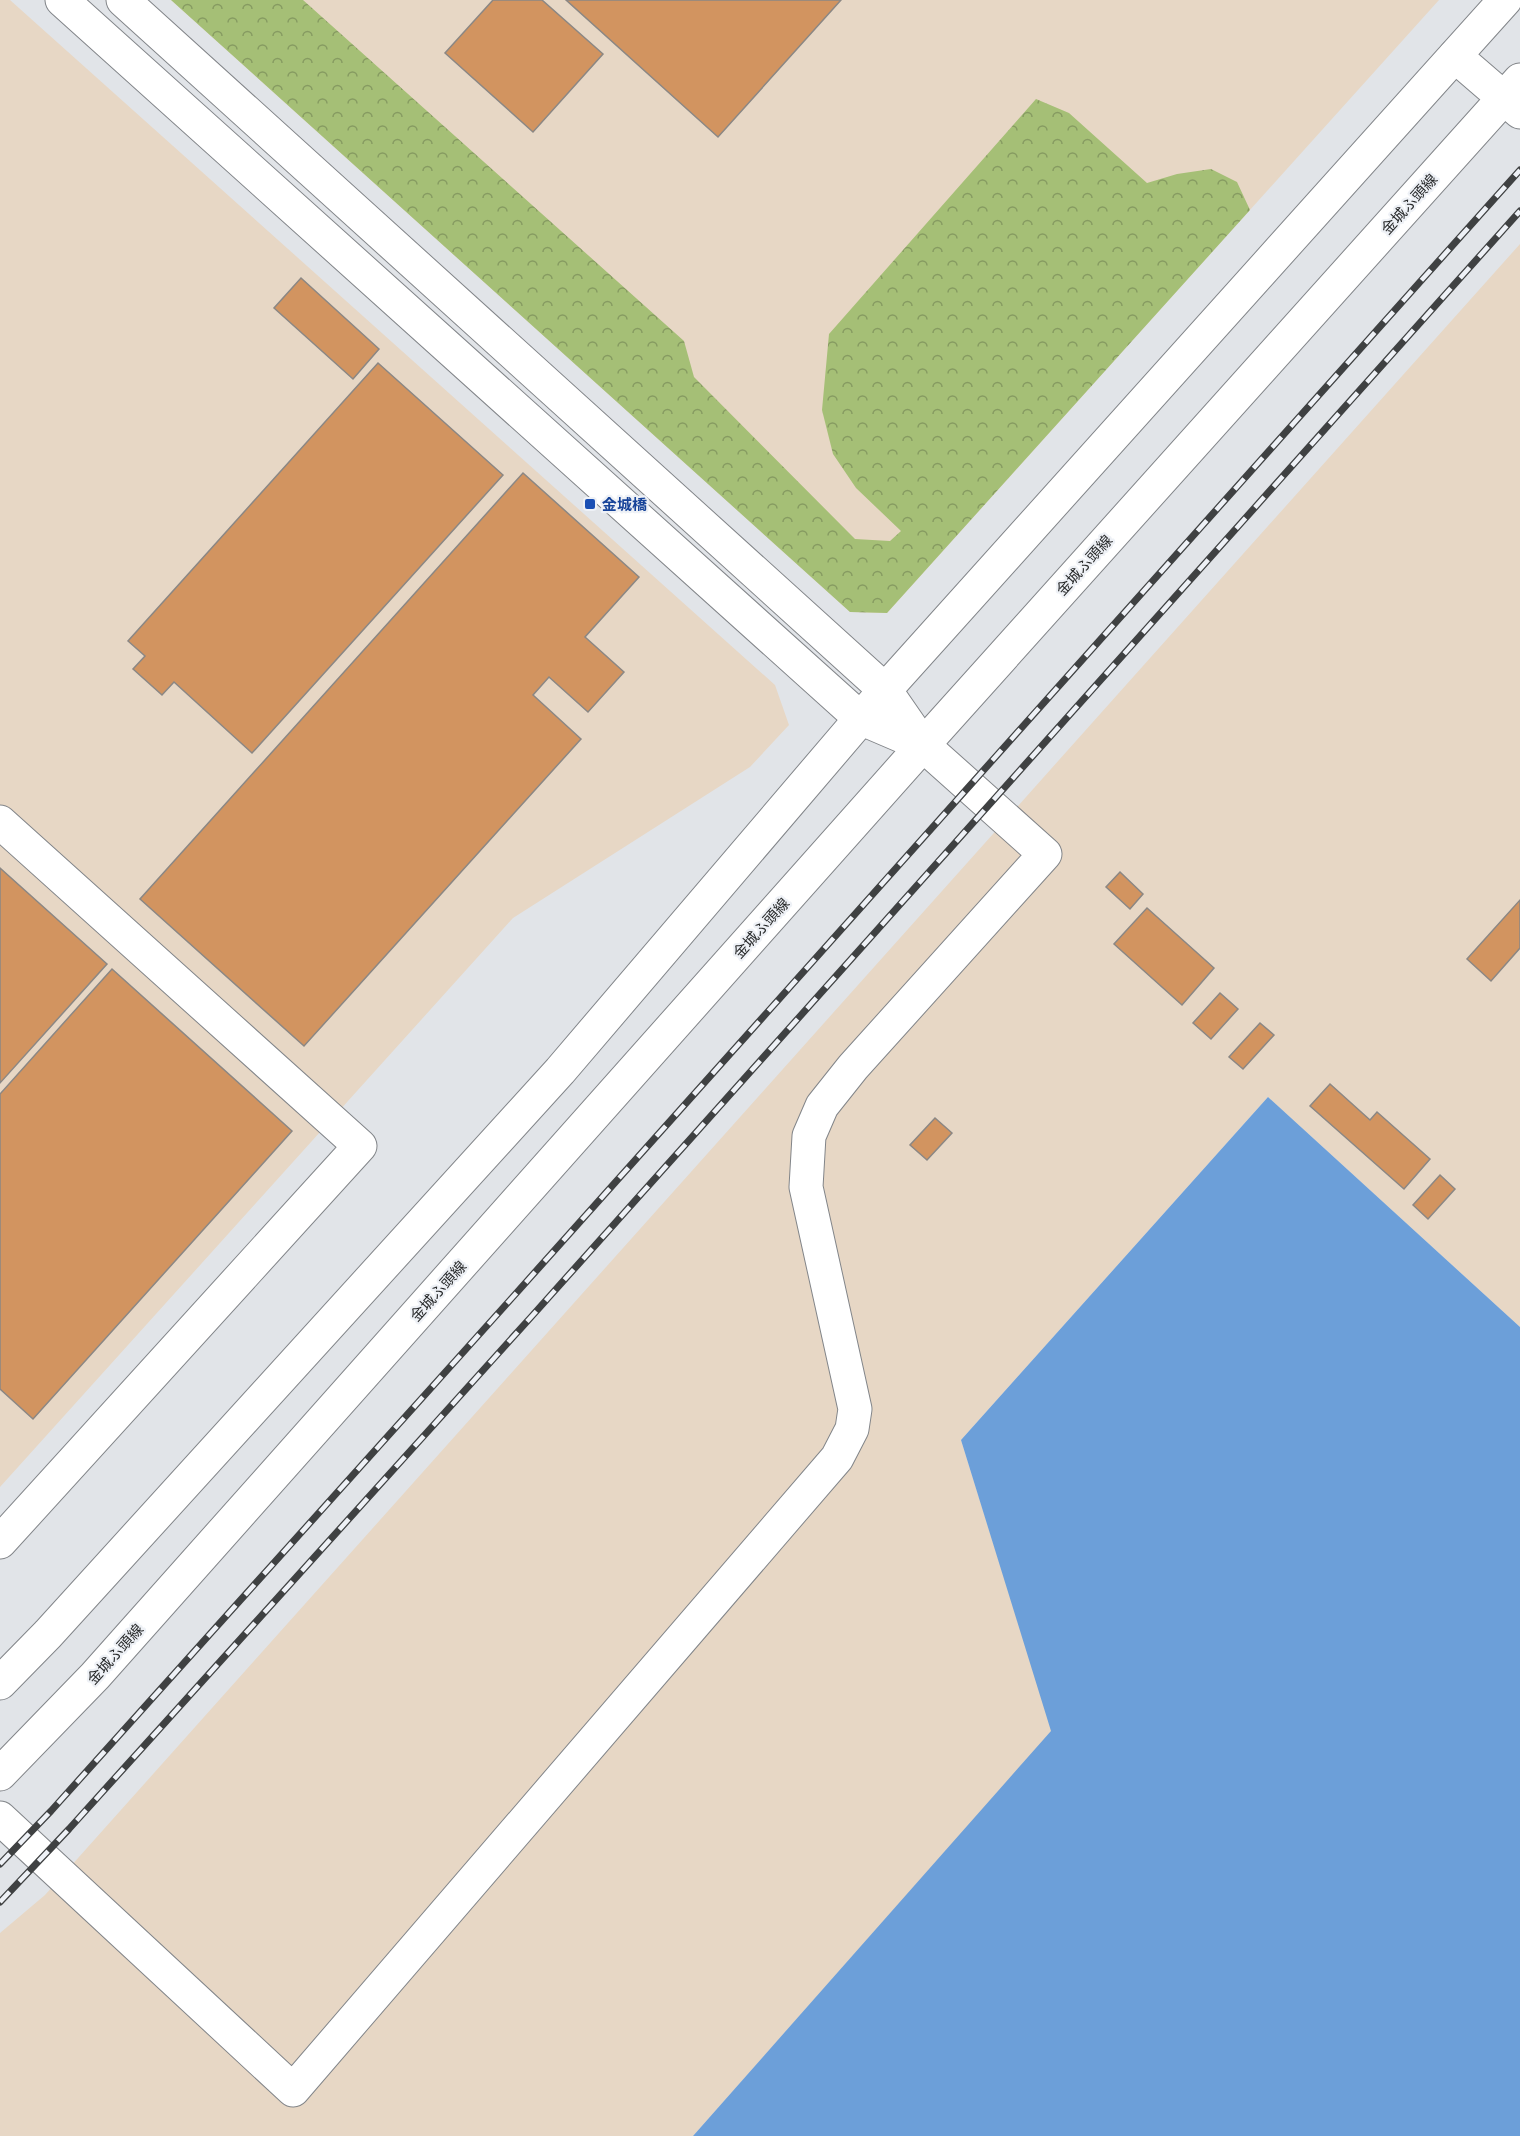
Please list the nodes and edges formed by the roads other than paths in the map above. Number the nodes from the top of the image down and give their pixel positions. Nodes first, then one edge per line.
1 (62, 0) edge
2 (123, 0) edge
3 (1505, 0) edge
4 (1455, 56) junction
5 (1515, 96) edge
6 (885, 690) junction
7 (860, 718) junction
8 (923, 745) junction
9 (0, 822) edge
10 (0, 1542) edge
11 (0, 1683) edge
12 (0, 1774) edge
13 (0, 1818) edge

1 - 7 street
2 - 6 street
3 - 4 street
4 - 5 street
4 - 6 street
5 - 8 street, 金城ふ頭線
6 - 7 street
6 - 8 street
7 - 8 street
7 - 11 street
8 - 12 street, 金城ふ頭線
8 - 13 street
9 - 10 street

